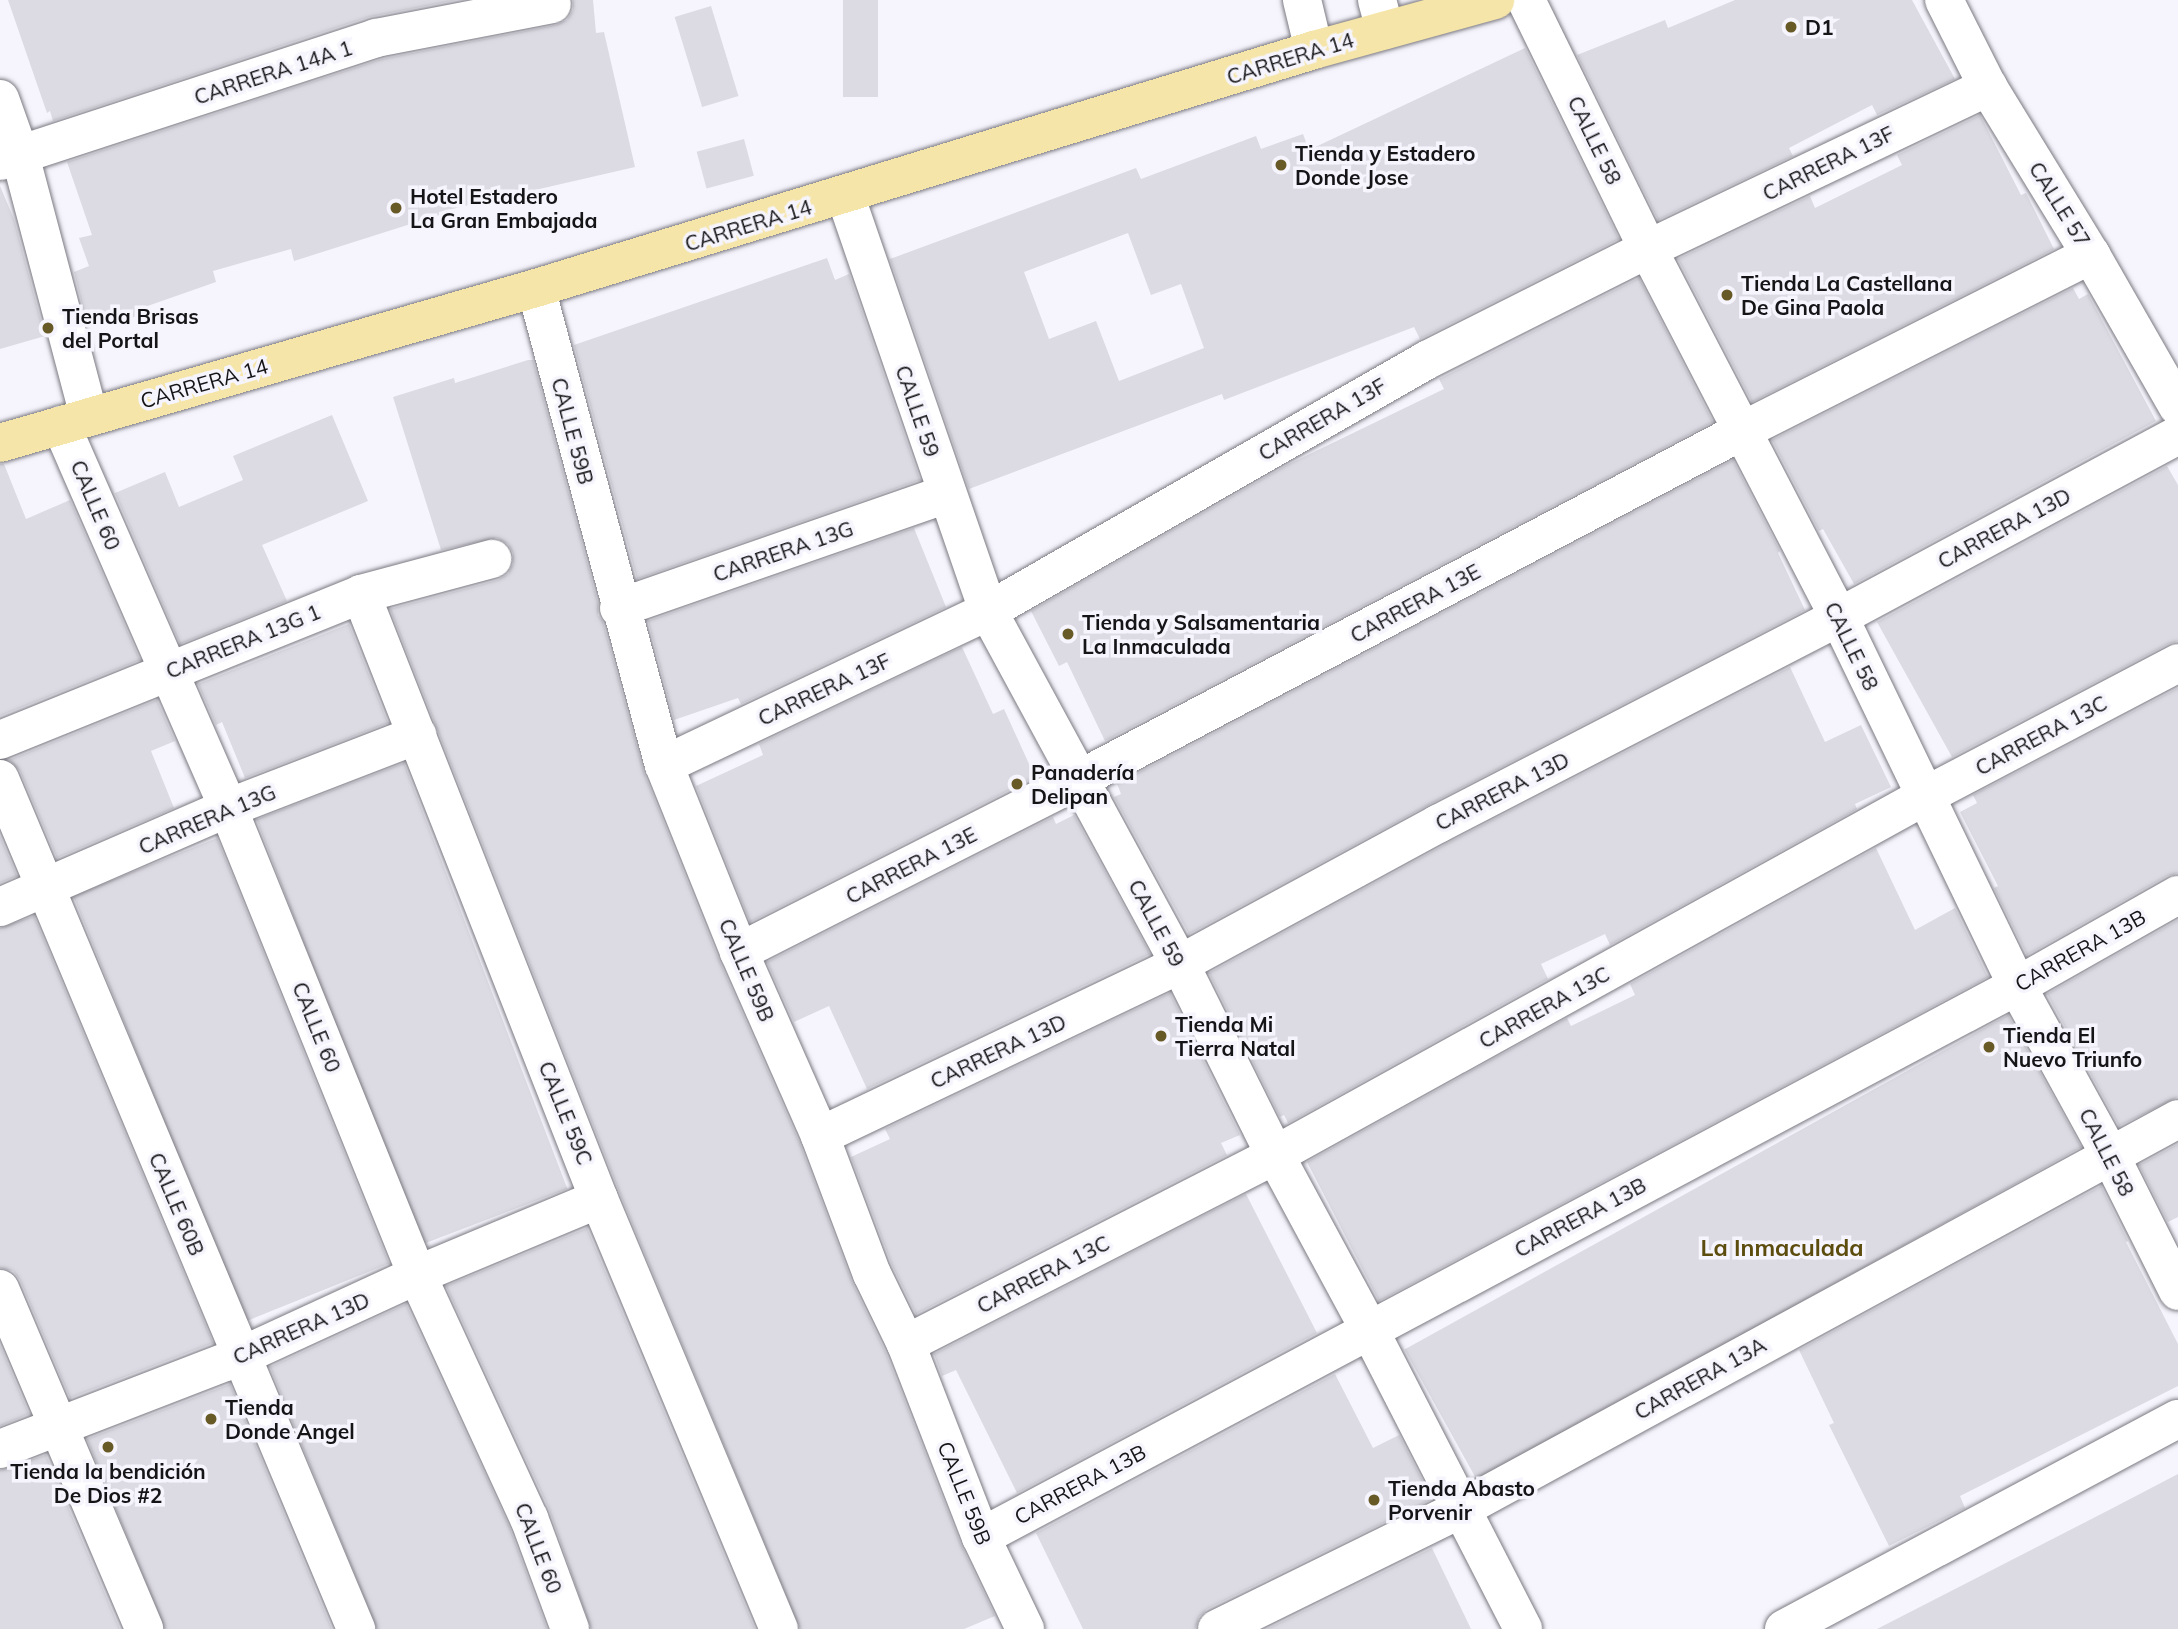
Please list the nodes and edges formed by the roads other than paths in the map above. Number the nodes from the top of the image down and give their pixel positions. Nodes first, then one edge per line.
1 (1301, 0) edge
2 (1495, 0) edge
3 (1526, 0) edge
4 (1944, 0) edge
5 (552, 4) dead end
6 (1381, 15) edge
7 (1314, 50) junction
8 (1988, 87) junction
9 (0, 99) edge
10 (10, 158) edge
11 (845, 195) junction
12 (1648, 249) junction
13 (2091, 255) junction
14 (536, 288) junction
15 (2178, 407) edge
16 (75, 421) junction
17 (1742, 431) junction
18 (2178, 435) edge
19 (0, 443) edge
20 (946, 494) junction
21 (492, 559) dead end
22 (361, 594) junction
23 (619, 608) junction
24 (988, 611) junction
25 (1839, 617) junction
26 (2178, 663) edge
27 (168, 672) junction
28 (416, 735) junction
29 (0, 740) edge
30 (664, 765) junction
31 (0, 779) edge
32 (1080, 779) junction
33 (1925, 796) junction
34 (228, 808) junction
35 (45, 889) junction
36 (2178, 895) edge
37 (0, 907) edge
38 (739, 952) junction
39 (1180, 964) junction
40 (2017, 986) junction
41 (2178, 1119) edge
42 (820, 1136) junction
43 (1275, 1155) junction
44 (2110, 1155) junction
45 (599, 1199) junction
46 (417, 1275) junction
47 (0, 1289) edge
48 (2178, 1291) edge
49 (1369, 1329) junction
50 (906, 1344) junction
51 (241, 1356) junction
52 (2178, 1419) edge
53 (57, 1425) junction
54 (0, 1449) edge
55 (1461, 1509) junction
56 (981, 1537) junction
57 (144, 1629) edge
58 (356, 1629) edge
59 (570, 1629) edge
60 (779, 1629) edge
61 (1024, 1629) edge
62 (1217, 1629) edge
63 (1523, 1629) edge
64 (1784, 1629) edge

1 - 7 street
2 - 6 main road, CARRERA 14
3 - 12 street, CALLE 58
4 - 8 street, CALLE 57
5 - 10 street, CARRERA 14A 1
6 - 7 main road, CARRERA 14
7 - 11 main road, CARRERA 14
8 - 12 street, CARRERA 13F
8 - 13 street, CALLE 57
9 - 10 street, CALLE 60
10 - 16 street, CALLE 60
11 - 14 main road, CARRERA 14
11 - 20 street, CALLE 59
12 - 17 street, CALLE 58
12 - 24 street, CARRERA 13F
13 - 15 street, CALLE 57
13 - 17 street, CARRERA 13E
14 - 16 main road, CARRERA 14
14 - 23 street, CALLE 59B
16 - 19 main road, CARRERA 14
16 - 27 street, CALLE 60
17 - 25 street, CALLE 58
17 - 32 street, CARRERA 13E
18 - 25 street, CARRERA 13D
20 - 23 street, CARRERA 13G
20 - 24 street, CALLE 59
21 - 22 street, CARRERA 13G 1
22 - 27 street, CARRERA 13G 1
22 - 28 street, CALLE 59C
23 - 30 street, CALLE 59B
24 - 30 street, CARRERA 13F
24 - 32 street, CALLE 59
25 - 33 street, CALLE 58
25 - 39 street, CARRERA 13D
26 - 33 street, CARRERA 13C
27 - 29 street, CARRERA 13G 1
27 - 34 street, CALLE 60
28 - 34 street, CARRERA 13G
28 - 45 street, CALLE 59C
30 - 38 street, CALLE 59B
31 - 35 street, CALLE 60B
32 - 38 street, CARRERA 13E
32 - 39 street, CALLE 59
33 - 40 street, CALLE 58
33 - 43 street, CARRERA 13C
34 - 35 street, CARRERA 13G
34 - 46 street, CALLE 60
35 - 37 street, CARRERA 13G
35 - 51 street, CALLE 60B
36 - 40 street, CARRERA 13B
38 - 42 street, CALLE 59B
39 - 42 street, CARRERA 13D
39 - 43 street, CALLE 59
40 - 44 street, CALLE 58
40 - 49 street, CARRERA 13B
41 - 44 street, CARRERA 13A
42 - 50 street, CALLE 59B
43 - 49 street, CALLE 59
43 - 50 street, CARRERA 13C
44 - 48 street, CALLE 58
44 - 55 street, CARRERA 13A
45 - 46 street, CARRERA 13D
45 - 60 street, CALLE 59C
46 - 51 street, CARRERA 13D
46 - 59 street, CALLE 60
47 - 53 street
49 - 55 street, CALLE 59
49 - 56 street, CARRERA 13B
50 - 56 street, CALLE 59B
51 - 53 street, CARRERA 13D
51 - 58 street, CALLE 60B
52 - 64 street
53 - 54 street, CARRERA 13D
53 - 57 street
55 - 62 street, CARRERA 13A
55 - 63 street, CALLE 59
56 - 61 street, CALLE 59B

